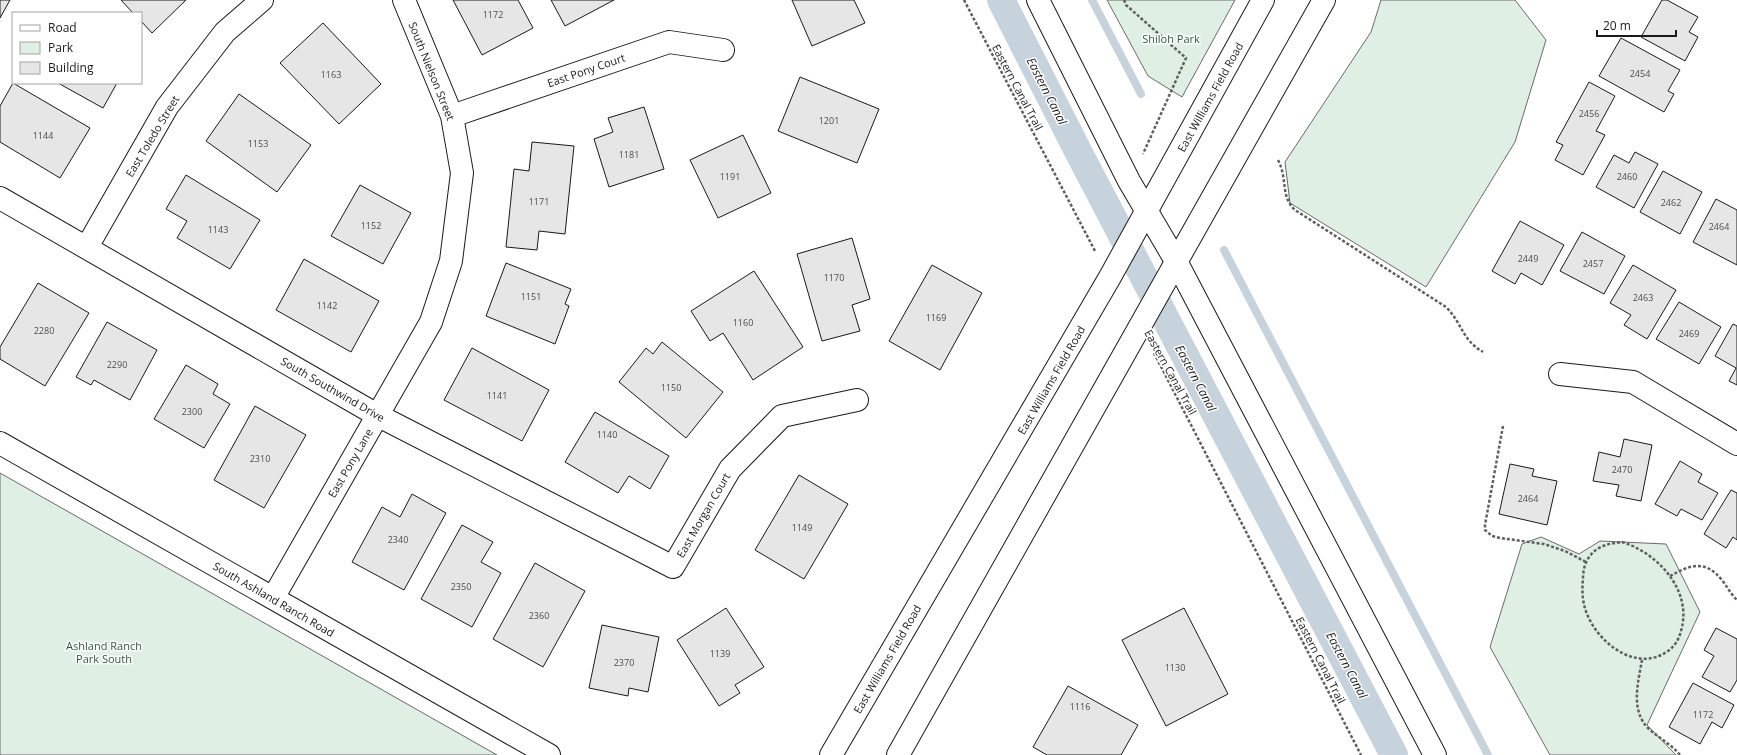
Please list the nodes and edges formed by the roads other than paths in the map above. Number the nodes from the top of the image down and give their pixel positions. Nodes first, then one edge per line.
1 (262, 0) edge
2 (404, 0) edge
3 (1038, 0) edge
4 (1263, 0) edge
5 (1324, 0) edge
6 (723, 50) dead end
7 (452, 116) junction
8 (0, 198) edge
9 (1147, 211) junction
10 (87, 247) junction
11 (451, 261) joint
12 (1176, 261) junction
13 (1560, 374) dead end
14 (857, 400) dead end
15 (377, 415) junction
16 (0, 443) edge
17 (1737, 444) edge
18 (673, 567) joint
19 (273, 598) junction
20 (549, 755) edge
21 (831, 755) edge
22 (898, 755) edge
23 (1435, 755) edge

1 - 10 street, East Toledo Street
2 - 7 street, South Nielson Street
3 - 9 street
4 - 9 street, East Williams Field Road
5 - 12 street
6 - 7 street, East Pony Court
7 - 11 street, South Nielson Street
8 - 10 street, South Southwind Drive
9 - 12 street
9 - 21 street, East Williams Field Road
10 - 15 street, South Southwind Drive
11 - 15 street, East Pony Lane
12 - 22 street
12 - 23 street
13 - 17 street
14 - 18 street, East Morgan Court
15 - 18 street, South Southwind Drive
15 - 19 street, East Pony Lane
16 - 19 street, South Ashland Ranch Road
19 - 20 street, South Ashland Ranch Road

